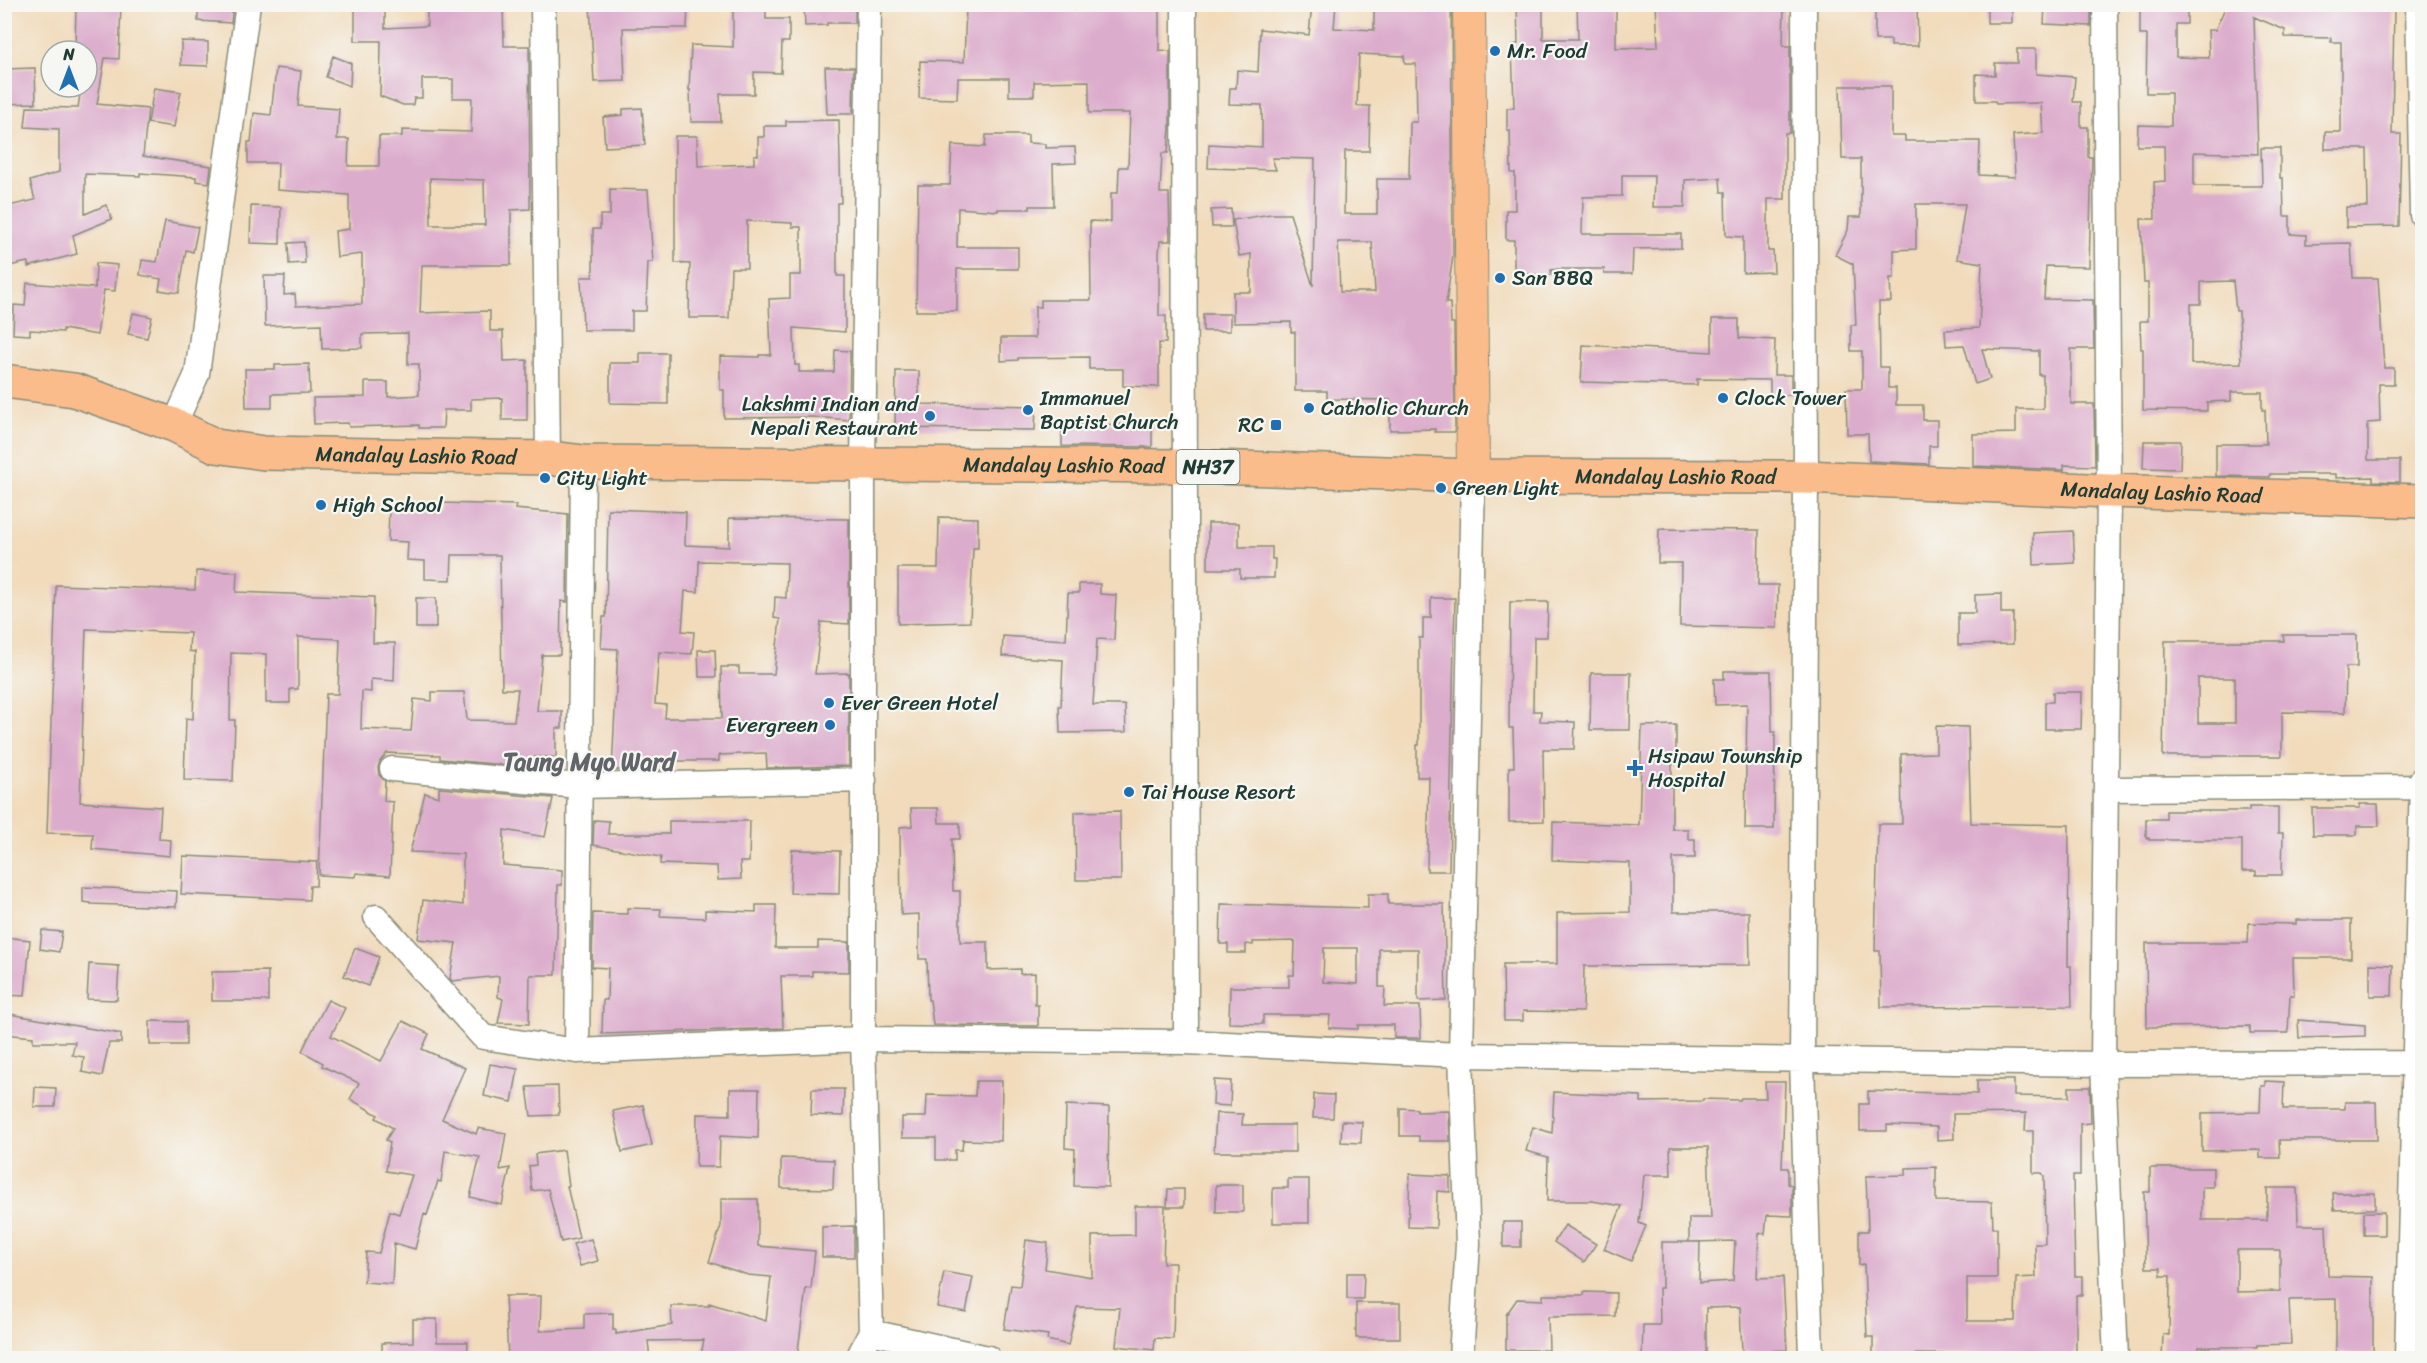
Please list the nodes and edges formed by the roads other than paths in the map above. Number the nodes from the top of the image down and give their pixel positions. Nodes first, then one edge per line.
1 (248, 4) edge
2 (543, 4) edge
3 (869, 4) edge
4 (1184, 4) edge
5 (1469, 4) edge
6 (1804, 4) edge
7 (2105, 4) edge
8 (2418, 4) edge
9 (2422, 186) edge
10 (2422, 215) edge
11 (4, 381) edge
12 (174, 426) junction
13 (548, 458) junction
14 (584, 462) junction
15 (863, 466) junction
16 (1184, 466) junction
17 (1473, 476) junction
18 (1806, 477) junction
19 (2109, 491) junction
20 (2422, 501) edge
21 (392, 770) dead end
22 (2422, 779) edge
23 (864, 780) junction
24 (579, 786) junction
25 (2422, 787) edge
26 (2106, 789) junction
27 (376, 917) dead end
28 (863, 1039) junction
29 (1186, 1042) junction
30 (578, 1051) junction
31 (1461, 1055) junction
32 (1802, 1060) junction
33 (2419, 1063) edge
34 (2103, 1064) junction
35 (871, 1332) junction
36 (858, 1359) edge
37 (988, 1359) edge
38 (1461, 1359) edge
39 (1812, 1359) edge
40 (2116, 1359) edge
41 (2407, 1359) edge

1 - 12 street
2 - 13 street
3 - 15 street
4 - 16 street
5 - 17 main road
6 - 18 street
7 - 19 street
8 - 9 street
9 - 10 street
11 - 12 highway, Mandalay Lashio Road / NH37
12 - 13 highway, Mandalay Lashio Road / NH37
13 - 14 highway, Mandalay Lashio Road / NH37
14 - 15 highway, Mandalay Lashio Road / NH37
14 - 24 street
15 - 16 highway, Mandalay Lashio Road / NH37
15 - 23 street
16 - 17 highway, Mandalay Lashio Road / NH37
16 - 29 street
17 - 18 highway, Mandalay Lashio Road / NH37
17 - 31 street
18 - 19 highway, Mandalay Lashio Road / NH37
18 - 32 street
19 - 20 highway, Mandalay Lashio Road / NH37
19 - 26 street
21 - 24 street
22 - 25 street
23 - 24 street
23 - 28 street
24 - 30 street
25 - 26 street
25 - 33 street
26 - 34 street
27 - 30 street
28 - 29 street
28 - 30 street
28 - 35 street
29 - 31 street
31 - 32 street
31 - 38 street
32 - 34 street
32 - 39 street
33 - 34 street
33 - 41 street
34 - 40 street
35 - 36 street
35 - 37 street

